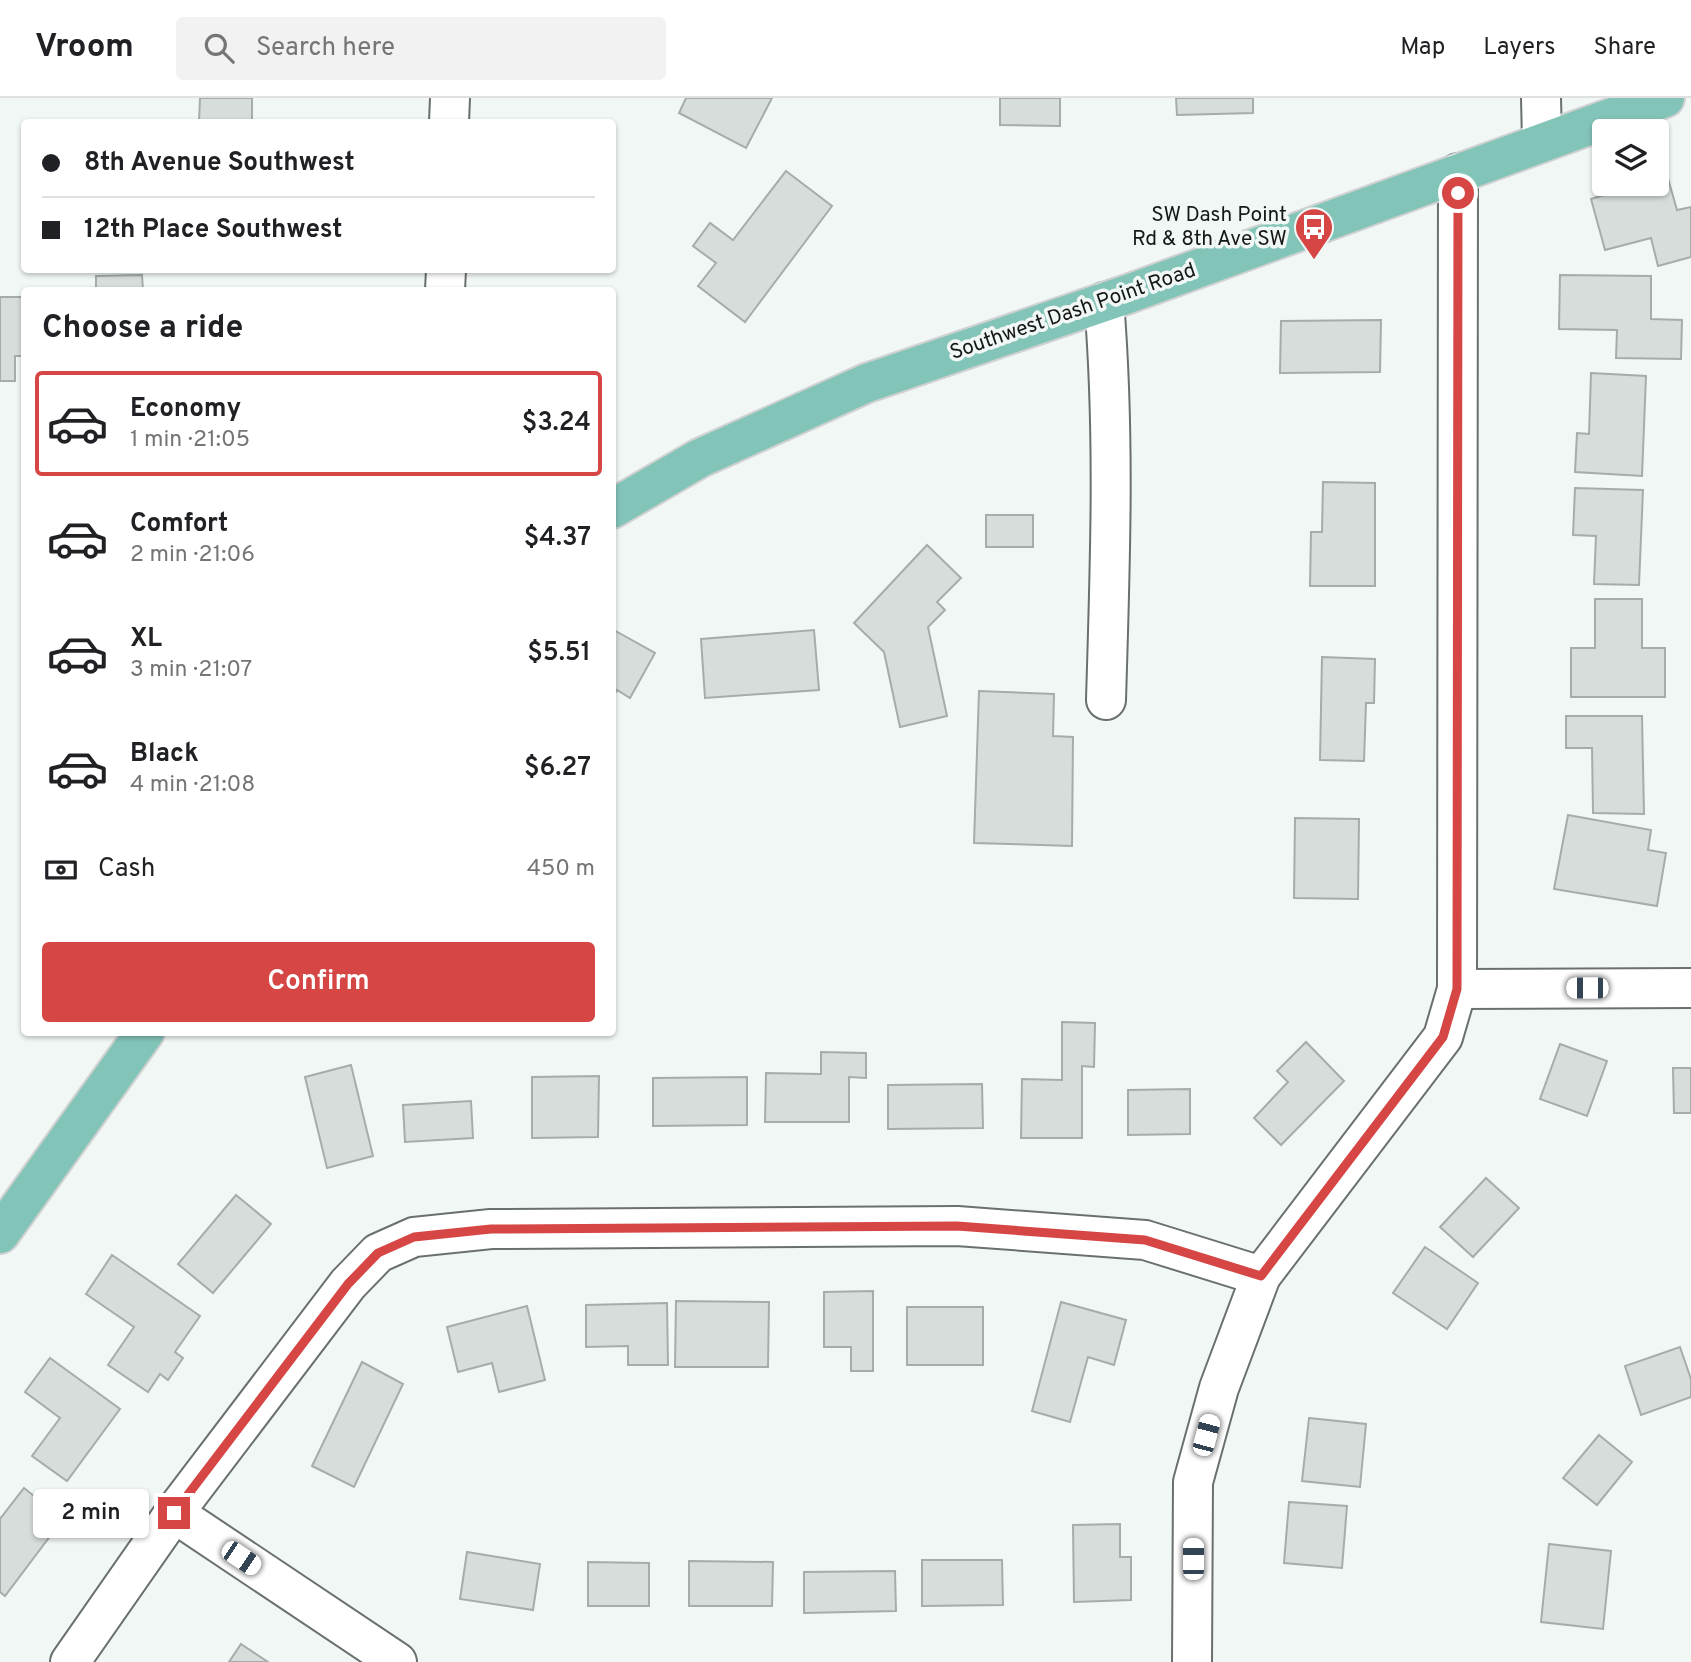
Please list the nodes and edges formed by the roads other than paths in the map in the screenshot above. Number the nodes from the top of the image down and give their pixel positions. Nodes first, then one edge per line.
1 (450, 98) edge
2 (1541, 98) edge
3 (1665, 98) edge
4 (449, 119) edge
5 (1542, 141) junction
6 (1458, 173) junction
7 (1104, 302) junction
8 (616, 507) edge
9 (1106, 700) dead end
10 (1691, 988) edge
11 (1457, 989) junction
12 (142, 1036) edge
13 (0, 1234) edge
14 (1261, 1276) junction
15 (174, 1513) junction
16 (70, 1662) edge
17 (397, 1662) edge
18 (1192, 1662) edge

1 - 4 street
2 - 5 street
3 - 5 main road, Southwest Dash Point Road
5 - 6 main road, Southwest Dash Point Road
6 - 7 main road, Southwest Dash Point Road
6 - 11 street
7 - 8 main road, Southwest Dash Point Road
7 - 9 street
10 - 11 street
11 - 14 street
12 - 13 main road
14 - 15 street
14 - 18 street
15 - 16 street
15 - 17 street

